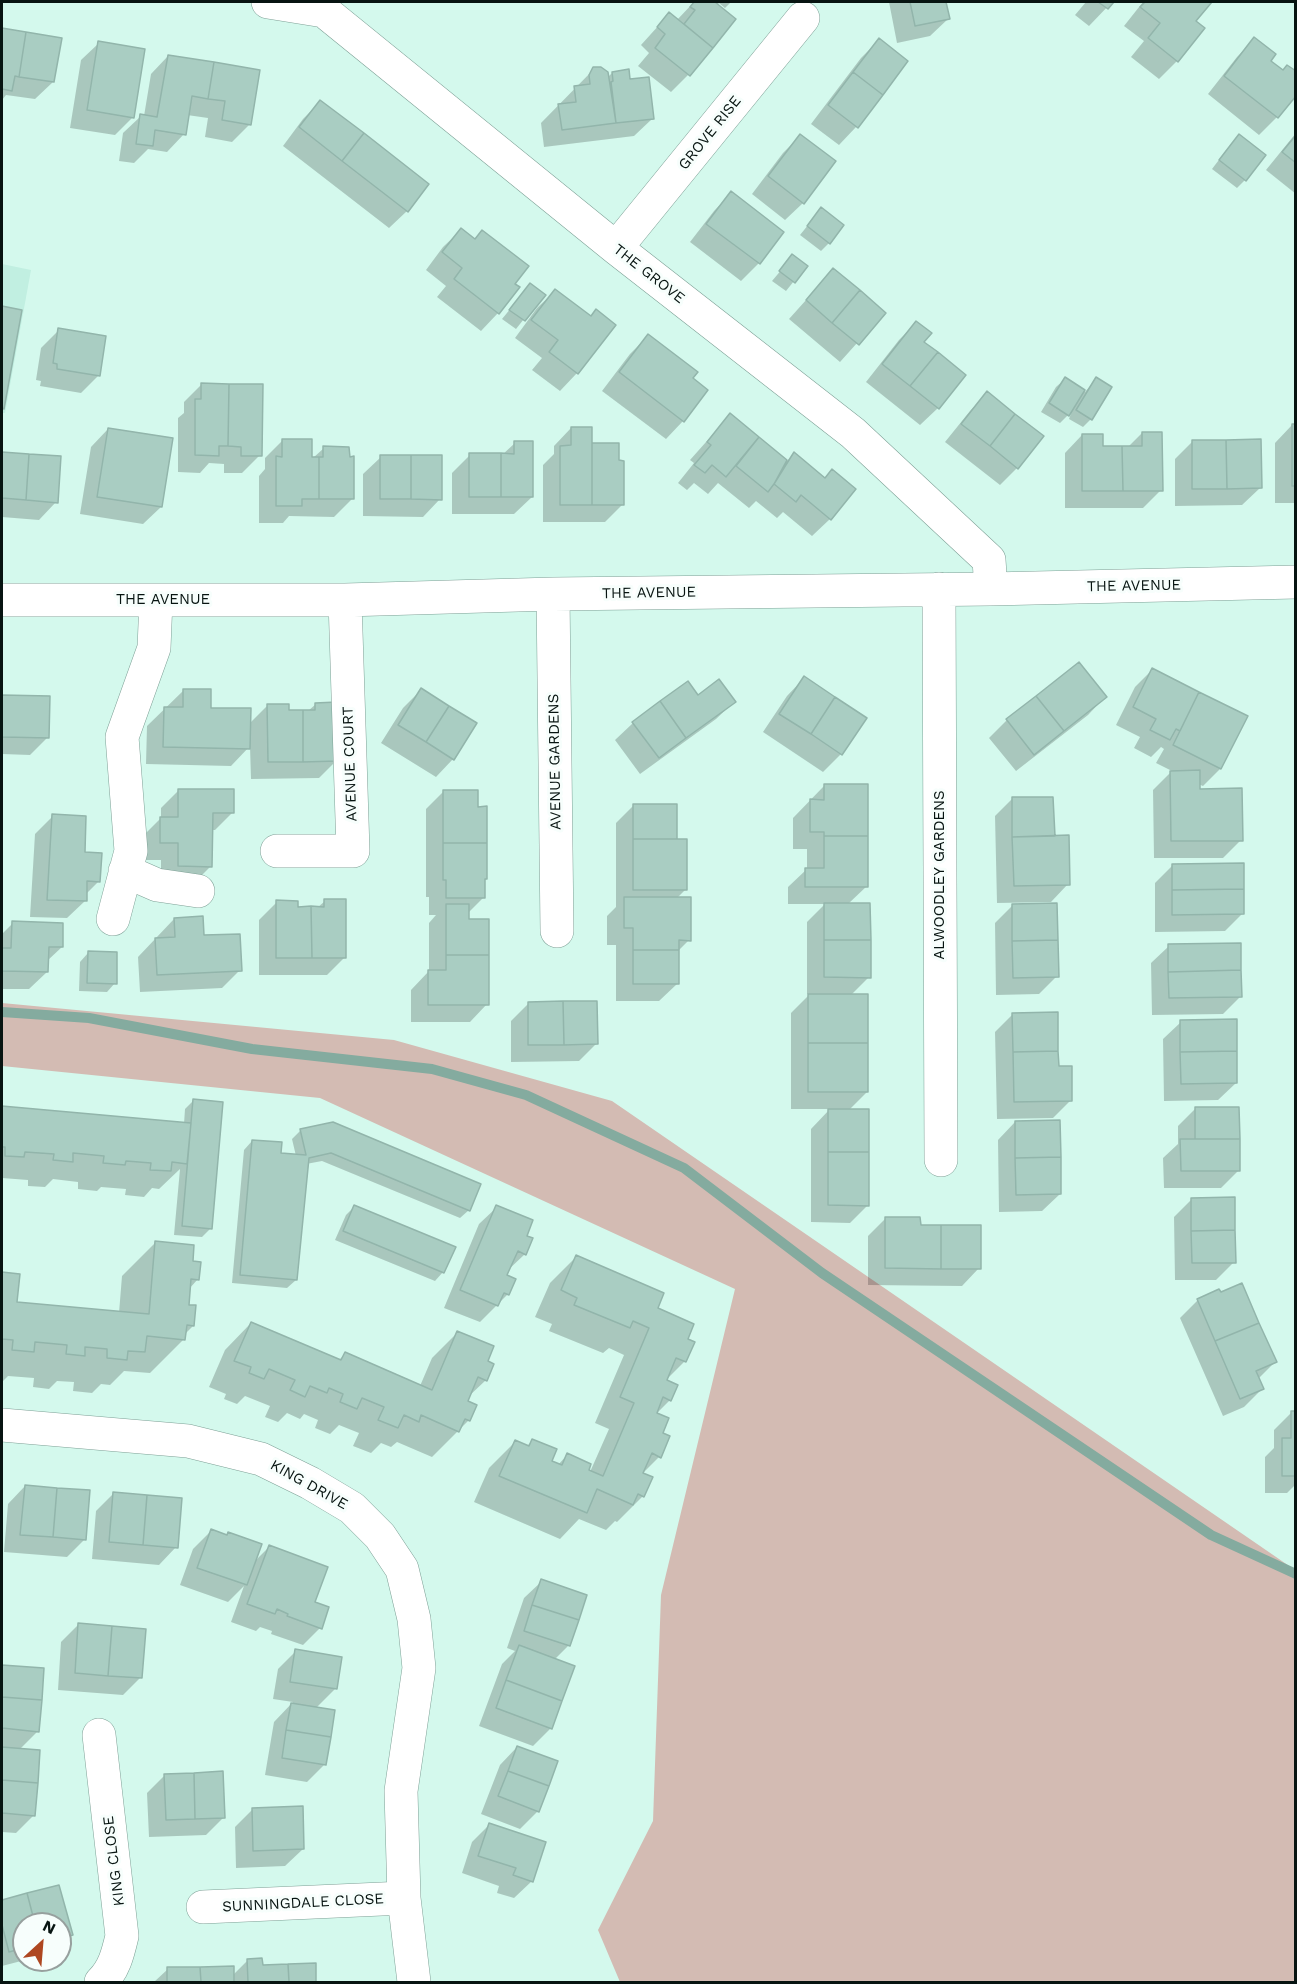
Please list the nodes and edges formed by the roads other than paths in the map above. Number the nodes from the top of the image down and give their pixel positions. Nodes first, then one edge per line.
1 (268, 2) edge
2 (804, 18) dead end
3 (616, 248) junction
4 (1296, 582) edge
5 (939, 589) junction
6 (991, 590) junction
7 (553, 594) junction
8 (2, 600) edge
9 (156, 600) junction
10 (345, 600) junction
11 (277, 851) dead end
12 (125, 871) junction
13 (198, 891) dead end
14 (113, 919) dead end
15 (557, 930) dead end
16 (941, 1160) dead end
17 (2, 1425) edge
18 (99, 1734) dead end
19 (404, 1898) junction
20 (202, 1908) dead end
21 (101, 1983) edge
22 (414, 1983) edge

1 - 3 street, THE GROVE
2 - 3 street, GROVE RISE
3 - 6 street, THE GROVE
4 - 6 street, THE AVENUE
5 - 6 street, THE AVENUE
5 - 7 street, THE AVENUE
5 - 16 street, ALWOODLEY GARDENS
7 - 10 street, THE AVENUE
7 - 15 street, AVENUE GARDENS
8 - 9 street, THE AVENUE
9 - 10 street, THE AVENUE
9 - 12 street
10 - 11 street, AVENUE COURT
12 - 13 street
12 - 14 street
17 - 19 street, KING DRIVE
18 - 21 street, KING CLOSE
19 - 20 street, SUNNINGDALE CLOSE
19 - 22 street, KING DRIVE

